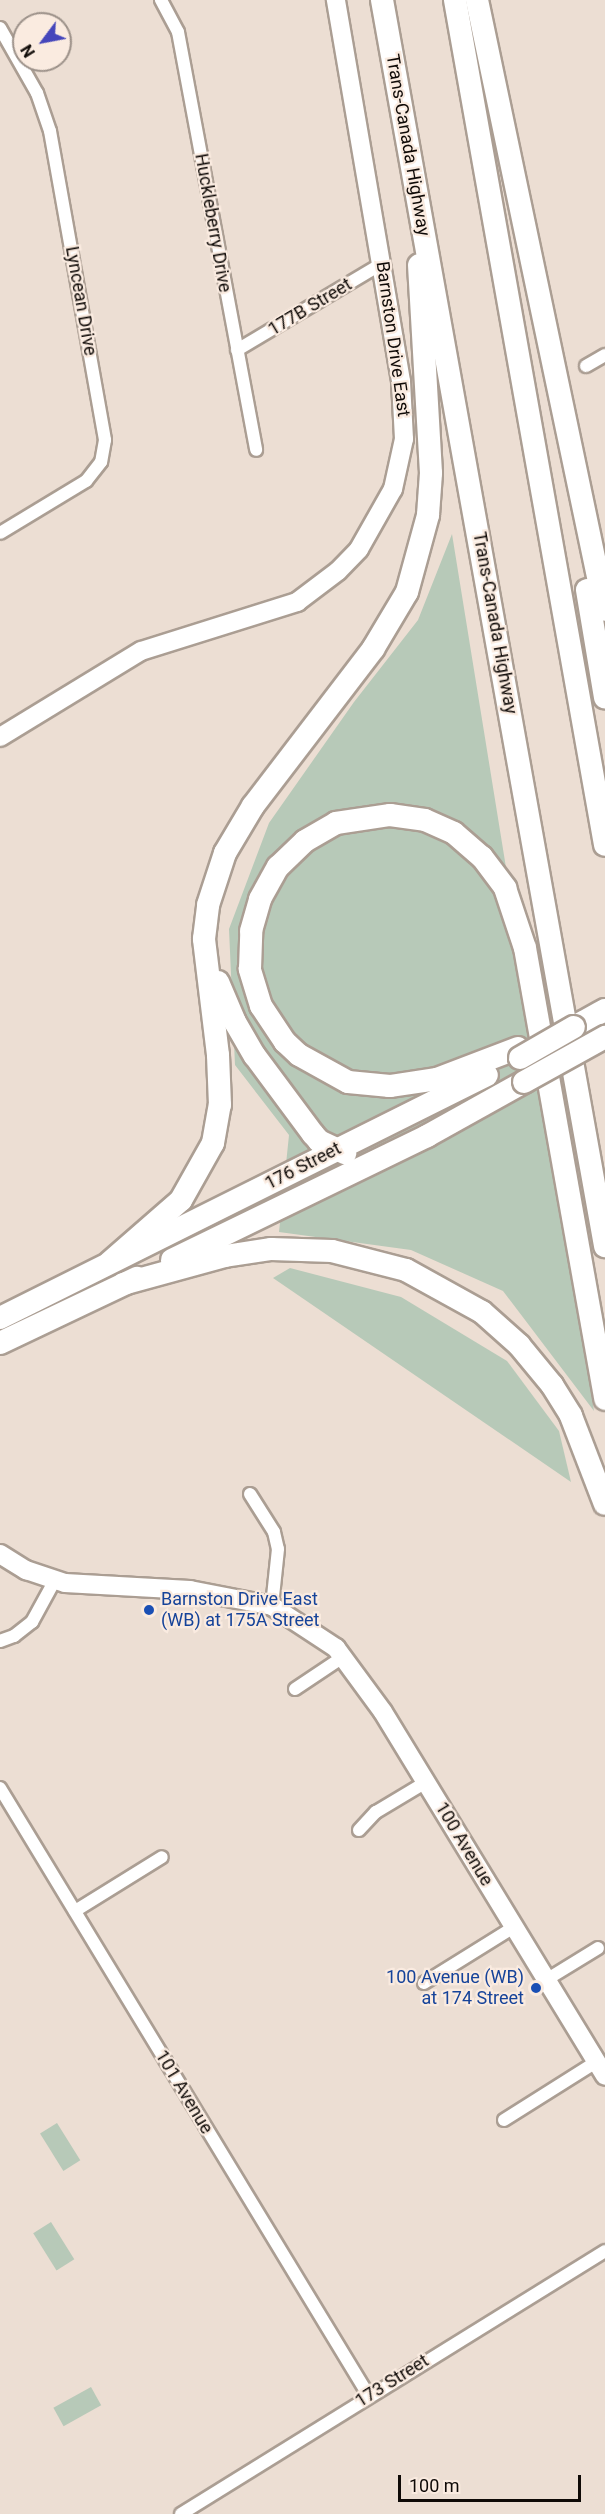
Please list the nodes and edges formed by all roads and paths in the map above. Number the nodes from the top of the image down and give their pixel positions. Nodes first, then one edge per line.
1 (161, 0) edge
2 (336, 0) edge
3 (382, 0) edge
4 (455, 0) edge
5 (477, 0) edge
6 (0, 28) edge
7 (413, 177) junction
8 (382, 263) junction
9 (537, 292) junction
10 (237, 350) junction
11 (605, 355) edge
12 (586, 366) dead end
13 (256, 450) dead end
14 (0, 533) edge
15 (605, 610) edge
16 (605, 698) edge
17 (0, 737) edge
18 (605, 845) edge
19 (204, 939) junction
20 (605, 1010) edge
21 (605, 1037) edge
22 (519, 1053) junction
23 (503, 1093) junction
24 (335, 1149) junction
25 (605, 1246) edge
26 (110, 1262) junction
27 (123, 1284) junction
28 (0, 1318) edge
29 (0, 1343) edge
30 (605, 1399) edge
31 (250, 1494) dead end
32 (605, 1504) edge
33 (0, 1554) edge
34 (55, 1580) junction
35 (272, 1606) junction
36 (0, 1641) edge
37 (343, 1657) junction
38 (295, 1689) dead end
39 (426, 1782) junction
40 (0, 1788) edge
41 (359, 1830) dead end
42 (162, 1857) dead end
43 (75, 1911) junction
44 (514, 1927) junction
45 (598, 1948) dead end
46 (546, 1980) junction
47 (424, 1983) dead end
48 (601, 2069) edge
49 (504, 2120) dead end
50 (605, 2251) edge
51 (369, 2396) junction
52 (181, 2514) edge

1 - 10 street, Huckleberry Drive
2 - 8 street, Barnston Drive East
3 - 7 highway, Trans-Canada Highway
4 - 18 highway
5 - 9 highway
6 - 14 street, Lyncean Drive
7 - 19 highway
7 - 25 highway, Trans-Canada Highway
8 - 10 street, 177B Street
8 - 17 street, Barnston Drive East
9 - 15 highway
9 - 16 highway
10 - 13 street, Huckleberry Drive
11 - 12 street
19 - 24 highway
19 - 26 highway
20 - 22 highway, bridge
21 - 23 highway, 176 Street, bridge
22 - 24 highway, 176 Street
22 - 30 highway
23 - 24 highway
23 - 27 highway, 176 Street
24 - 26 highway, 176 Street
26 - 28 highway, 176 Street
27 - 29 highway, 176 Street
27 - 32 highway
31 - 35 street
33 - 34 street
34 - 35 street
34 - 36 street
35 - 37 street, 100 Avenue
37 - 38 street
37 - 39 street, 100 Avenue
39 - 41 street
39 - 44 street, 100 Avenue
40 - 43 street, 101 Avenue
42 - 43 street
43 - 51 street, 101 Avenue
44 - 46 street, 100 Avenue
44 - 47 street
45 - 46 street
46 - 48 street, 100 Avenue
48 - 49 street
50 - 51 street, 173 Street
51 - 52 street, 173 Street

